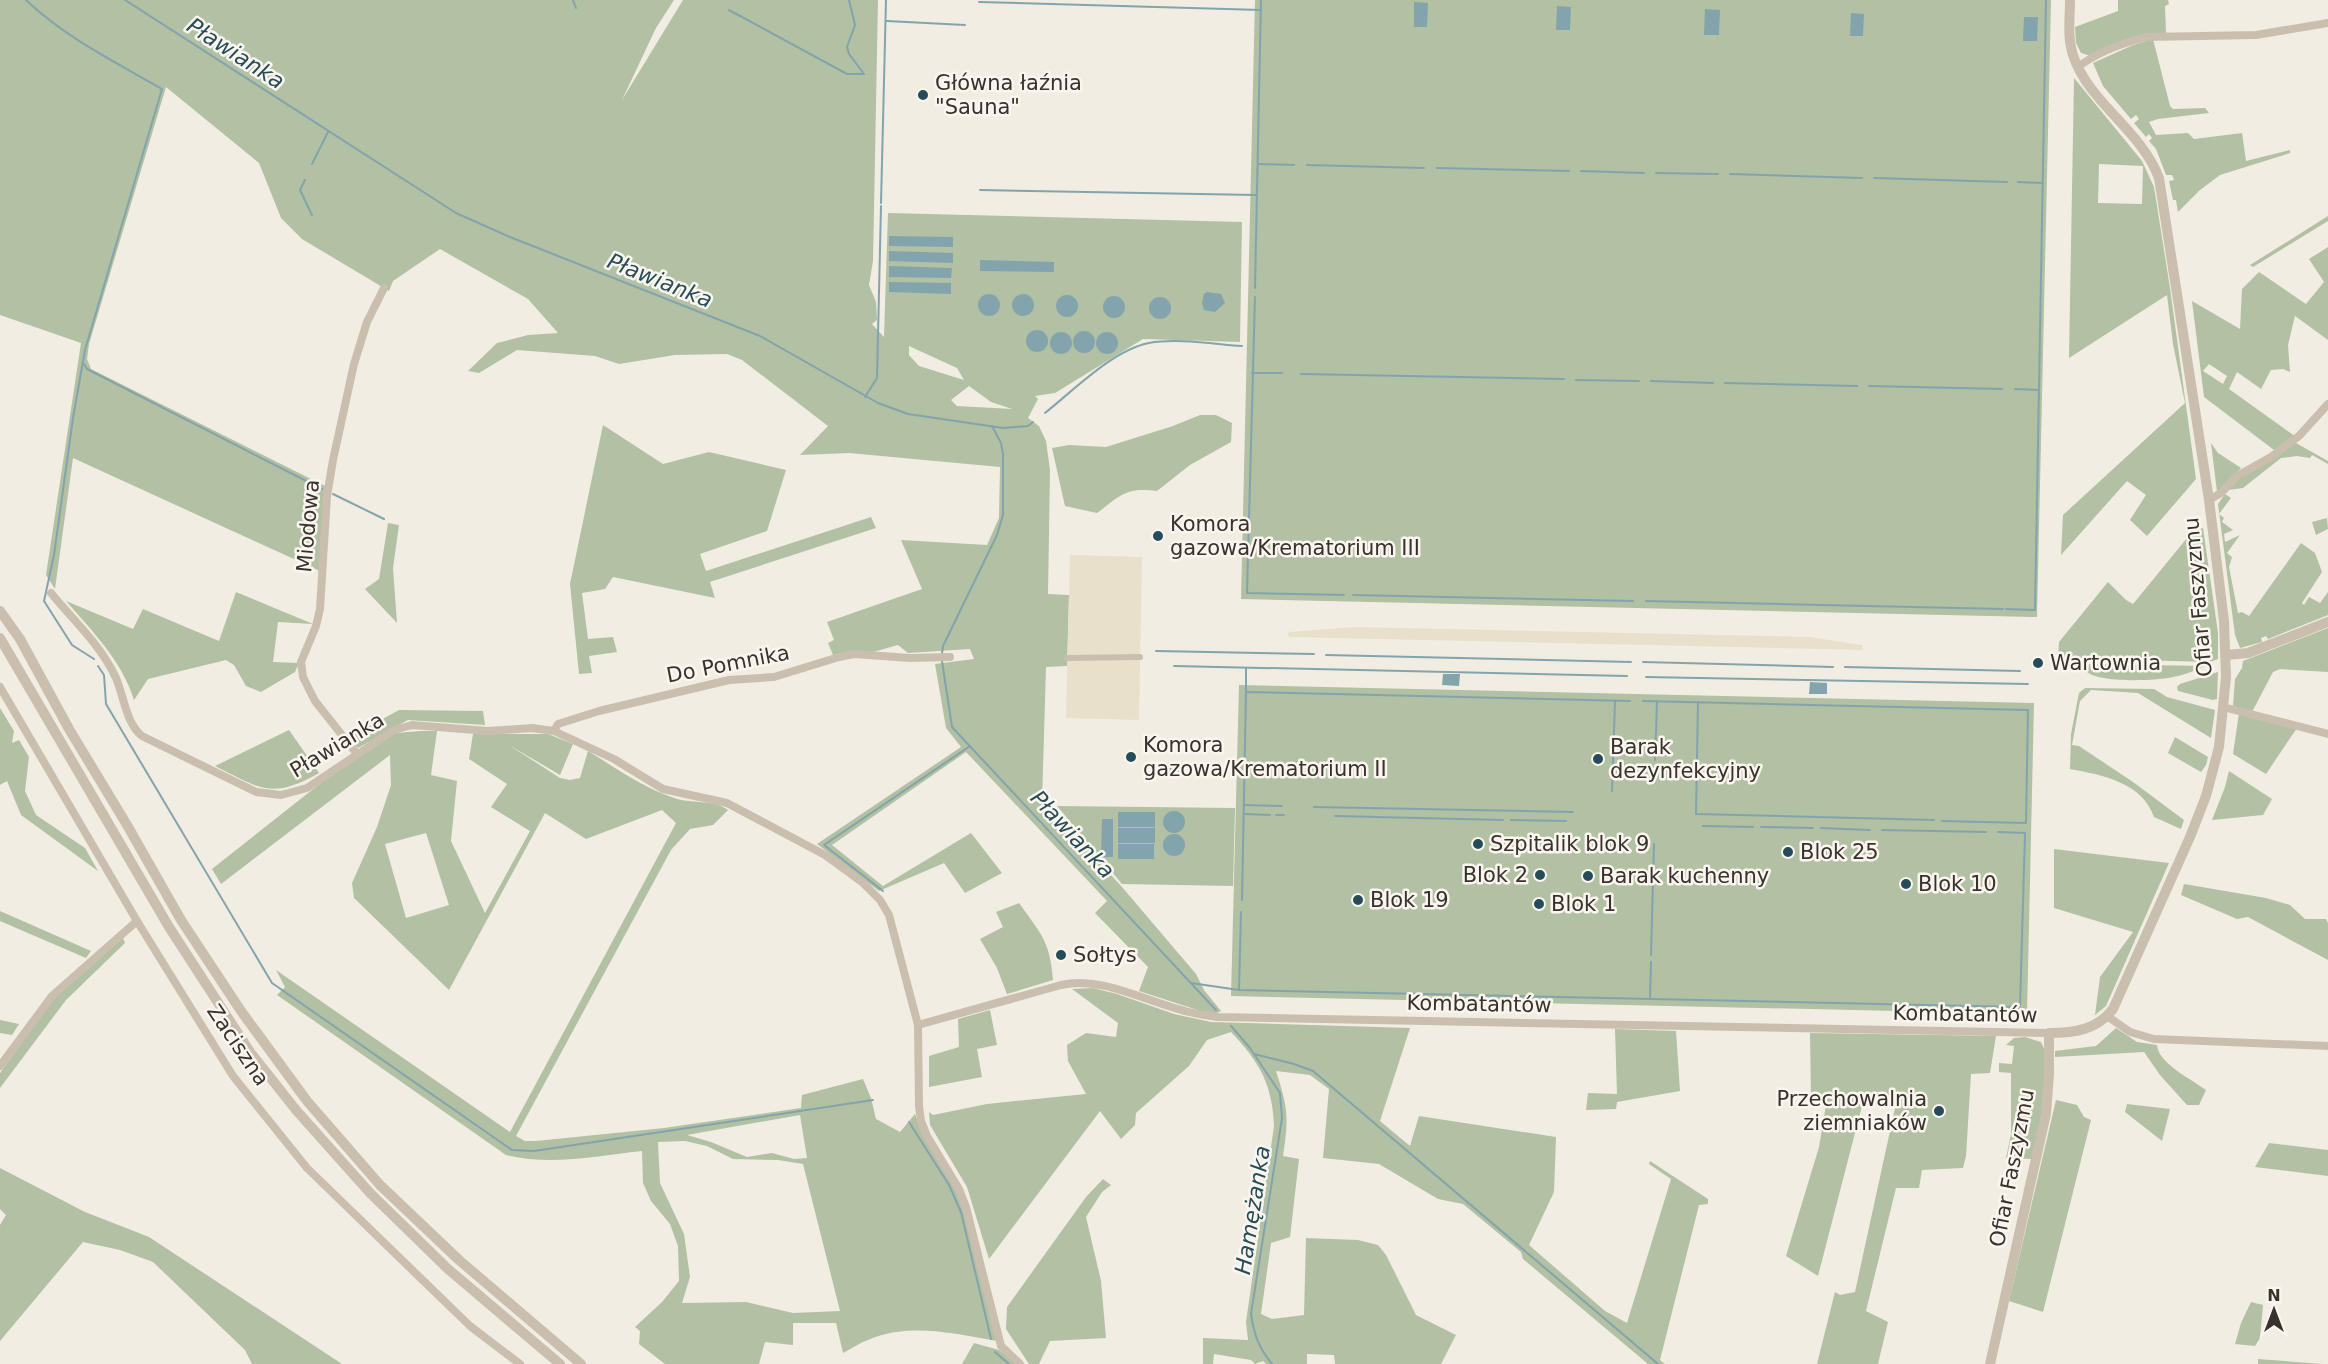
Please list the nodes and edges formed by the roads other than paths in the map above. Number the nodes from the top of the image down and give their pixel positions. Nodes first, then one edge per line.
1 (2070, 0) edge
2 (2328, 23) edge
3 (2078, 67) junction
4 (384, 288) dead end
5 (2328, 404) edge
6 (2209, 500) junction
7 (51, 593) dead end
8 (0, 611) edge
9 (2328, 622) edge
10 (0, 638) edge
11 (2226, 655) junction
12 (950, 657) dead end
13 (1140, 657) dead end
14 (1067, 658) dead end
15 (0, 687) edge
16 (2223, 707) junction
17 (554, 731) junction
18 (2328, 734) edge
19 (357, 754) junction
20 (137, 921) junction
21 (2107, 1016) junction
22 (918, 1025) junction
23 (2049, 1033) junction
24 (2328, 1046) edge
25 (0, 1066) edge
26 (520, 1364) edge
27 (560, 1364) edge
28 (581, 1364) edge
29 (1020, 1364) edge
30 (1989, 1364) edge

1 - 3 street, Ofiar Faszyzmu
2 - 3 street
3 - 6 street, Ofiar Faszyzmu
4 - 19 street, Miodowa
5 - 6 street
6 - 11 street, Ofiar Faszyzmu
7 - 19 street, Pławianka
8 - 28 street
9 - 11 street
10 - 27 street
11 - 16 street, Ofiar Faszyzmu
12 - 17 street, Do Pomnika
13 - 14 street
15 - 20 street, Zaciszna
16 - 18 street
16 - 21 street, Ofiar Faszyzmu
17 - 19 street, Pławianka
17 - 22 street, Pławianka
20 - 25 street
20 - 26 street, Zaciszna
21 - 23 street
21 - 24 street
22 - 23 street, Kombatantów
22 - 29 street, Pławianka
23 - 30 street, Ofiar Faszyzmu

